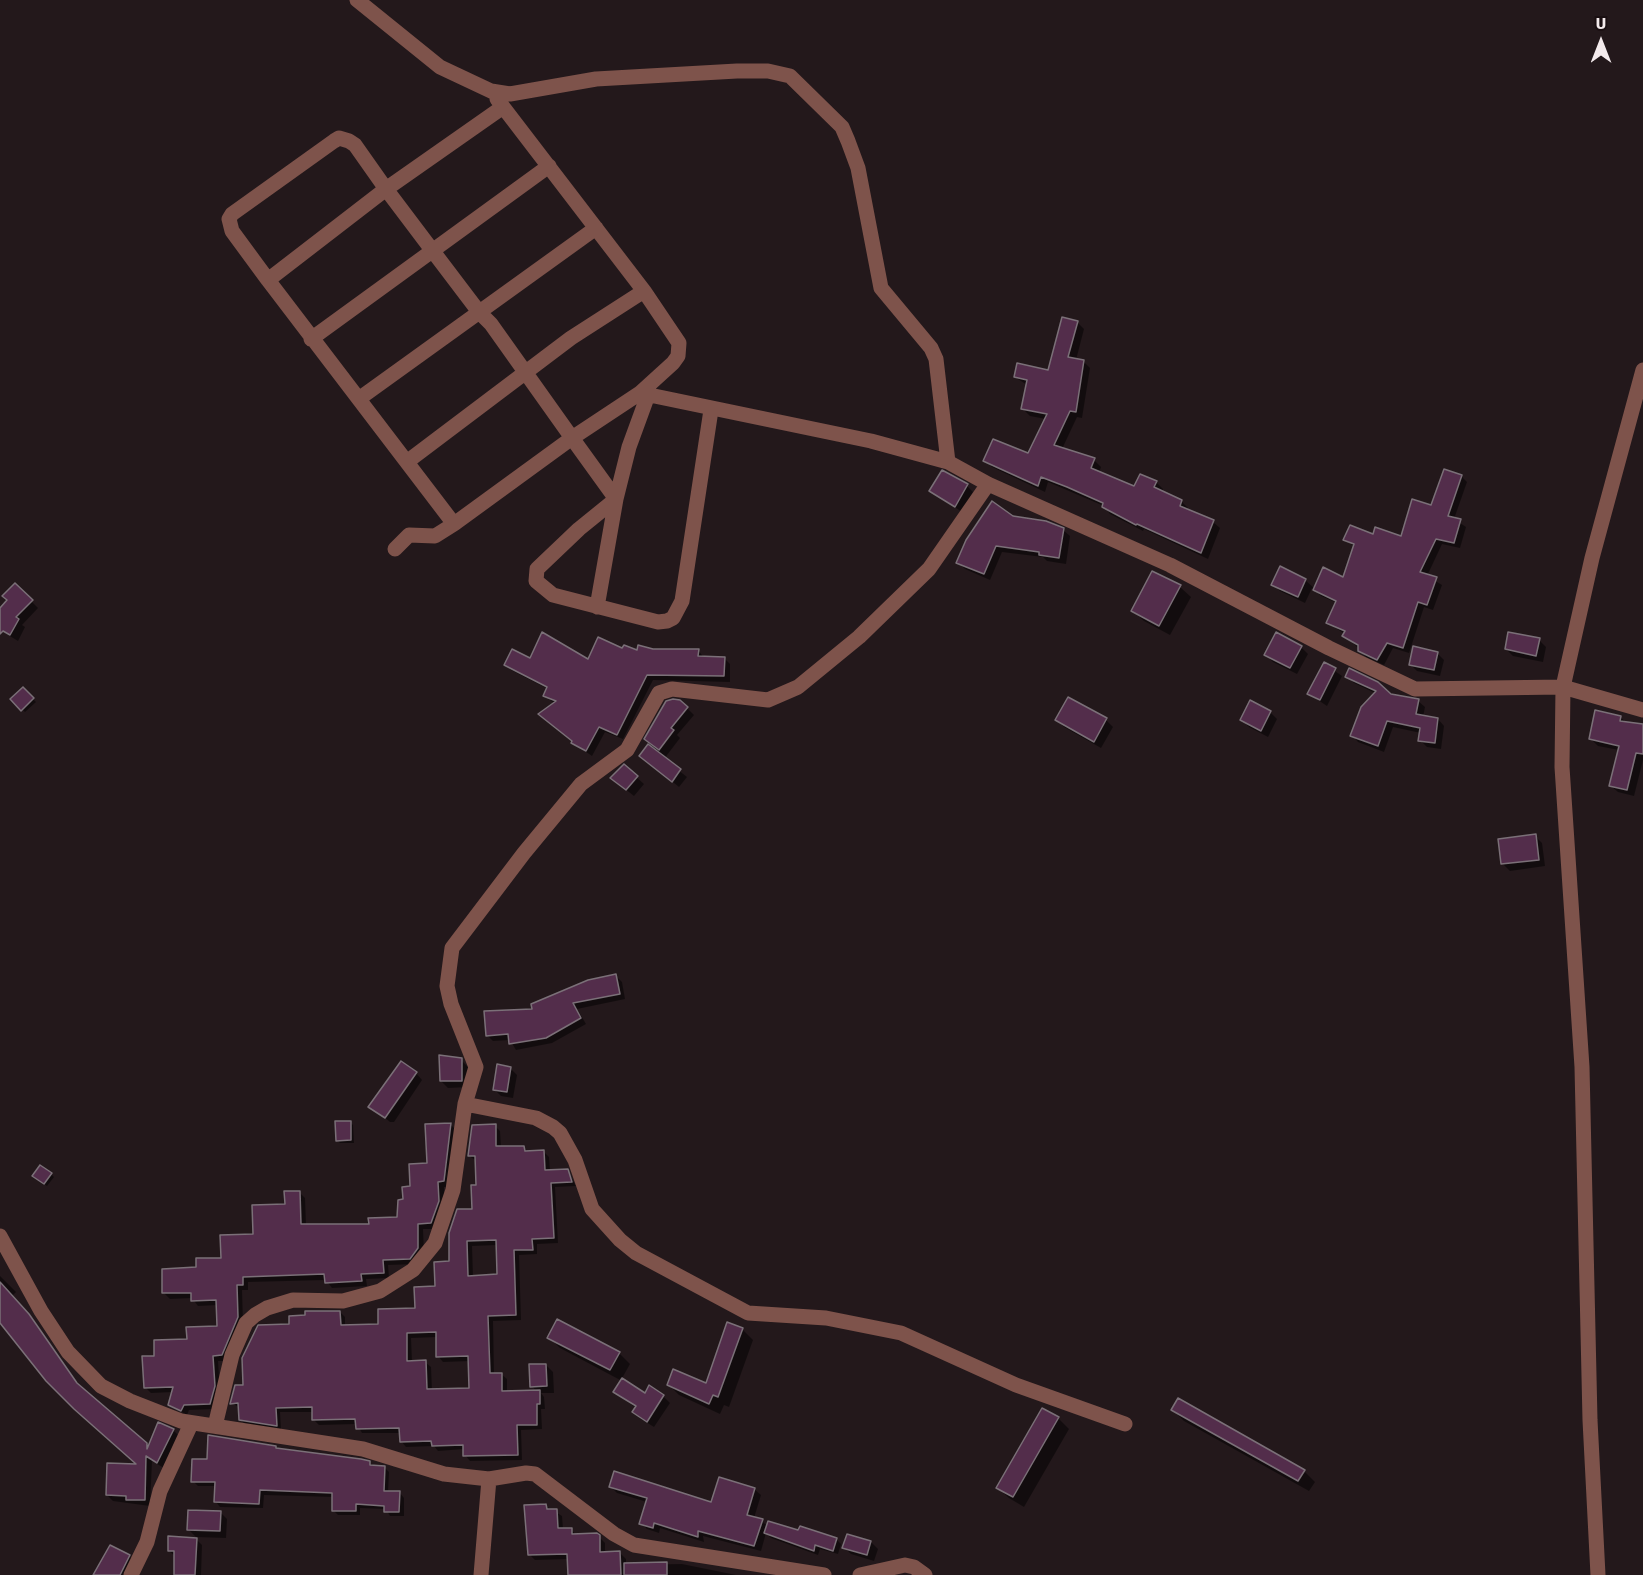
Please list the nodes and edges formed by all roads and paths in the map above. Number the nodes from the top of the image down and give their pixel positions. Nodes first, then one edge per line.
1 (357, 0) edge
2 (491, 91) junction
3 (503, 107) junction
4 (549, 166) junction
5 (386, 189) junction
6 (596, 228) junction
7 (432, 250) junction
8 (268, 280) junction
9 (644, 291) junction
10 (479, 312) junction
11 (311, 339) junction
12 (1643, 370) edge
13 (525, 373) junction
14 (644, 394) junction
15 (360, 399) junction
16 (711, 410) junction
17 (572, 438) junction
18 (408, 461) junction
19 (948, 462) junction
20 (988, 484) junction
21 (616, 499) junction
22 (454, 524) junction
23 (394, 549) dead end
24 (597, 607) junction
25 (1563, 687) junction
26 (1643, 710) edge
27 (465, 1104) junction
28 (0, 1236) edge
29 (191, 1424) junction
30 (1125, 1424) dead end
31 (215, 1426) junction
32 (489, 1479) junction
33 (131, 1575) edge
34 (481, 1575) edge
35 (824, 1575) edge
36 (860, 1575) edge
37 (925, 1575) edge
38 (1598, 1575) edge

1 - 2 street
2 - 3 street
2 - 19 street
3 - 4 street
3 - 5 street
4 - 6 street
4 - 7 street
5 - 7 street
5 - 8 street
5 - 8 street
6 - 9 street
6 - 10 street
7 - 10 street
7 - 11 street
8 - 11 street
9 - 13 street
9 - 14 street
10 - 13 street
10 - 15 street
11 - 15 street
12 - 25 street
13 - 17 street
13 - 18 street
14 - 16 street
14 - 17 street
14 - 21 street
15 - 18 street
16 - 19 street
16 - 24 street
17 - 21 street
17 - 22 street
18 - 22 street
19 - 20 street
20 - 25 street
20 - 27 street
21 - 24 street
21 - 24 street
22 - 23 street
25 - 26 street
25 - 38 street
27 - 30 street
27 - 31 street
28 - 29 street
29 - 31 street
29 - 33 street
31 - 32 street
32 - 34 street
32 - 35 street
36 - 37 street

